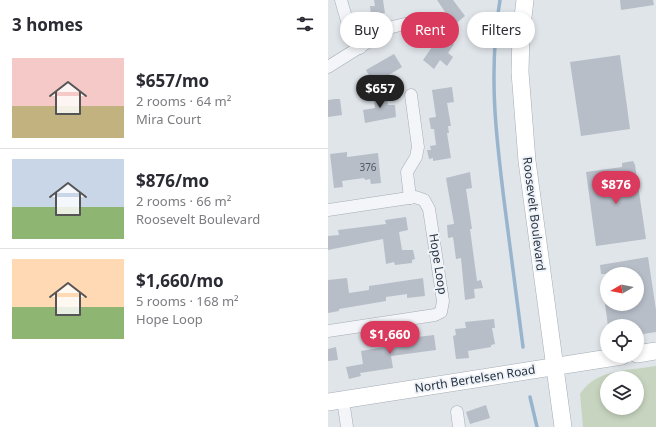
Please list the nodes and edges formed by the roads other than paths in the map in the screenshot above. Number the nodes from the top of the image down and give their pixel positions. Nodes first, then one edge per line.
1 (341, 0) edge
2 (525, 0) edge
3 (344, 12) edge
4 (360, 48) edge
5 (328, 67) edge
6 (411, 95) dead end
7 (410, 198) junction
8 (328, 210) edge
9 (328, 331) edge
10 (656, 350) edge
11 (644, 353) edge
12 (600, 359) edge
13 (554, 366) junction
14 (336, 401) edge
15 (457, 412) dead end
16 (347, 427) edge
17 (459, 427) edge
18 (563, 427) edge

1 - 3 street
2 - 13 main road, Roosevelt Boulevard
4 - 5 street
6 - 7 street
7 - 8 street
7 - 9 street, Hope Loop
10 - 11 main road
12 - 13 main road, North Bertelsen Road
13 - 14 main road, North Bertelsen Road
13 - 18 main road, Roosevelt Boulevard
14 - 16 street
15 - 17 street

